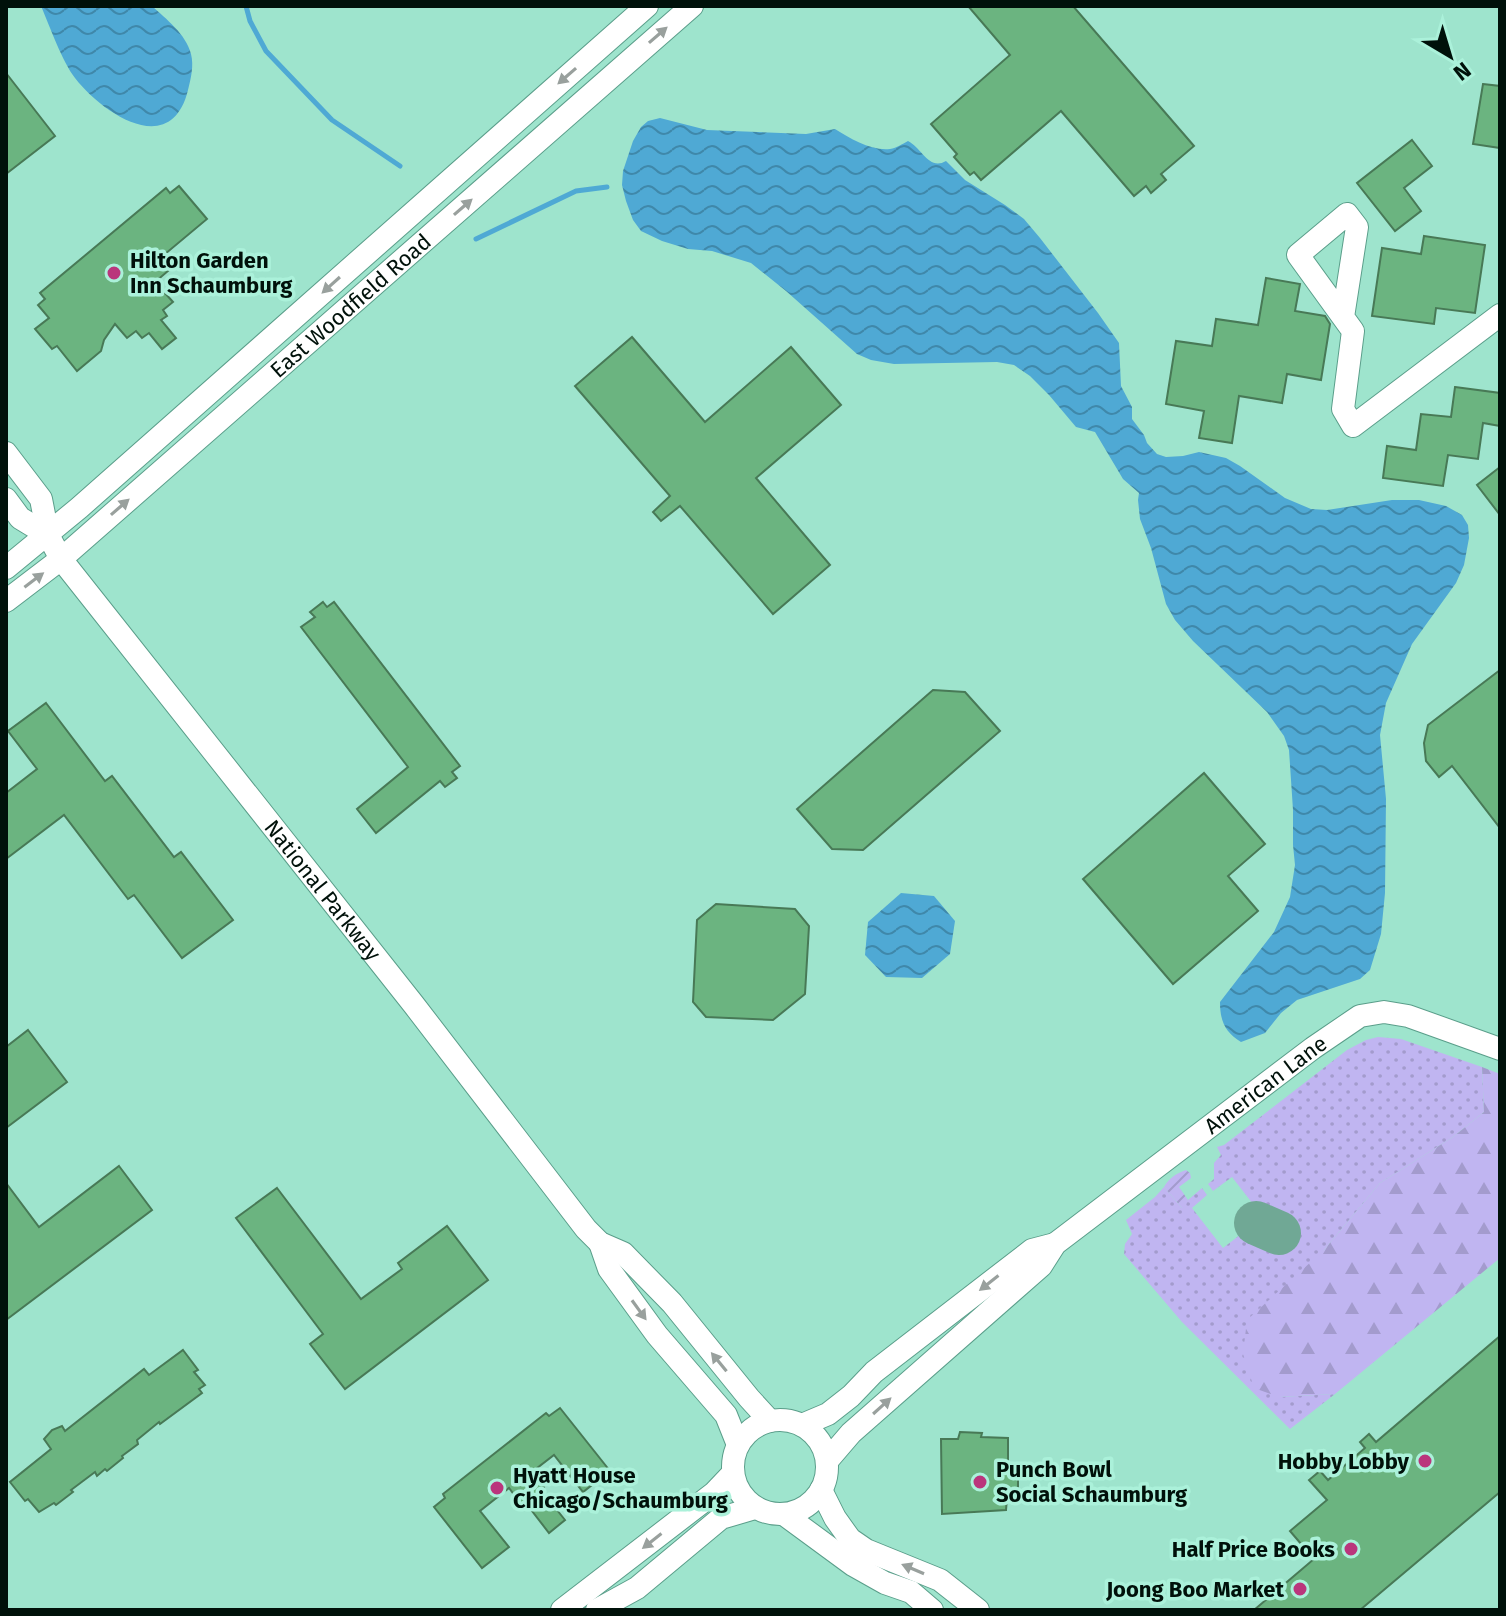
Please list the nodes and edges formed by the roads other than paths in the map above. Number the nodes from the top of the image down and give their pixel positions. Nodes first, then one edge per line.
1 (647, 6) edge
2 (692, 6) edge
3 (1500, 315) edge
4 (1343, 317) dead end
5 (6, 453) edge
6 (6, 499) edge
7 (48, 535) junction
8 (61, 559) junction
9 (6, 568) edge
10 (6, 601) edge
11 (1500, 1049) edge
12 (600, 1243) junction
13 (1055, 1244) junction
14 (770, 1421) junction
15 (802, 1425) junction
16 (738, 1445) junction
17 (827, 1461) junction
18 (733, 1473) junction
19 (821, 1490) junction
20 (755, 1508) junction
21 (785, 1515) junction
22 (562, 1610) edge
23 (597, 1610) edge
24 (932, 1610) edge
25 (978, 1610) edge

1 -> 7 street, East Woodfield Road
8 -> 2 street, East Woodfield Road
3 - 4 street
5 - 7 street, National Parkway
6 - 7 street, National Parkway
7 - 8 street, National Parkway
7 - 9 street, East Woodfield Road
10 -> 8 street, East Woodfield Road
8 - 12 street, National Parkway
11 - 13 street, American Lane
14 -> 12 street, National Parkway
12 -> 16 street, National Parkway
13 -> 15 street, American Lane
17 -> 13 street, American Lane
14 - 15 street
14 - 16 street
15 - 17 street
16 - 18 street
17 - 19 street
18 - 20 street
18 -> 22 street
19 - 21 street
25 -> 19 street
20 - 21 street
20 - 23 street
21 - 24 street

